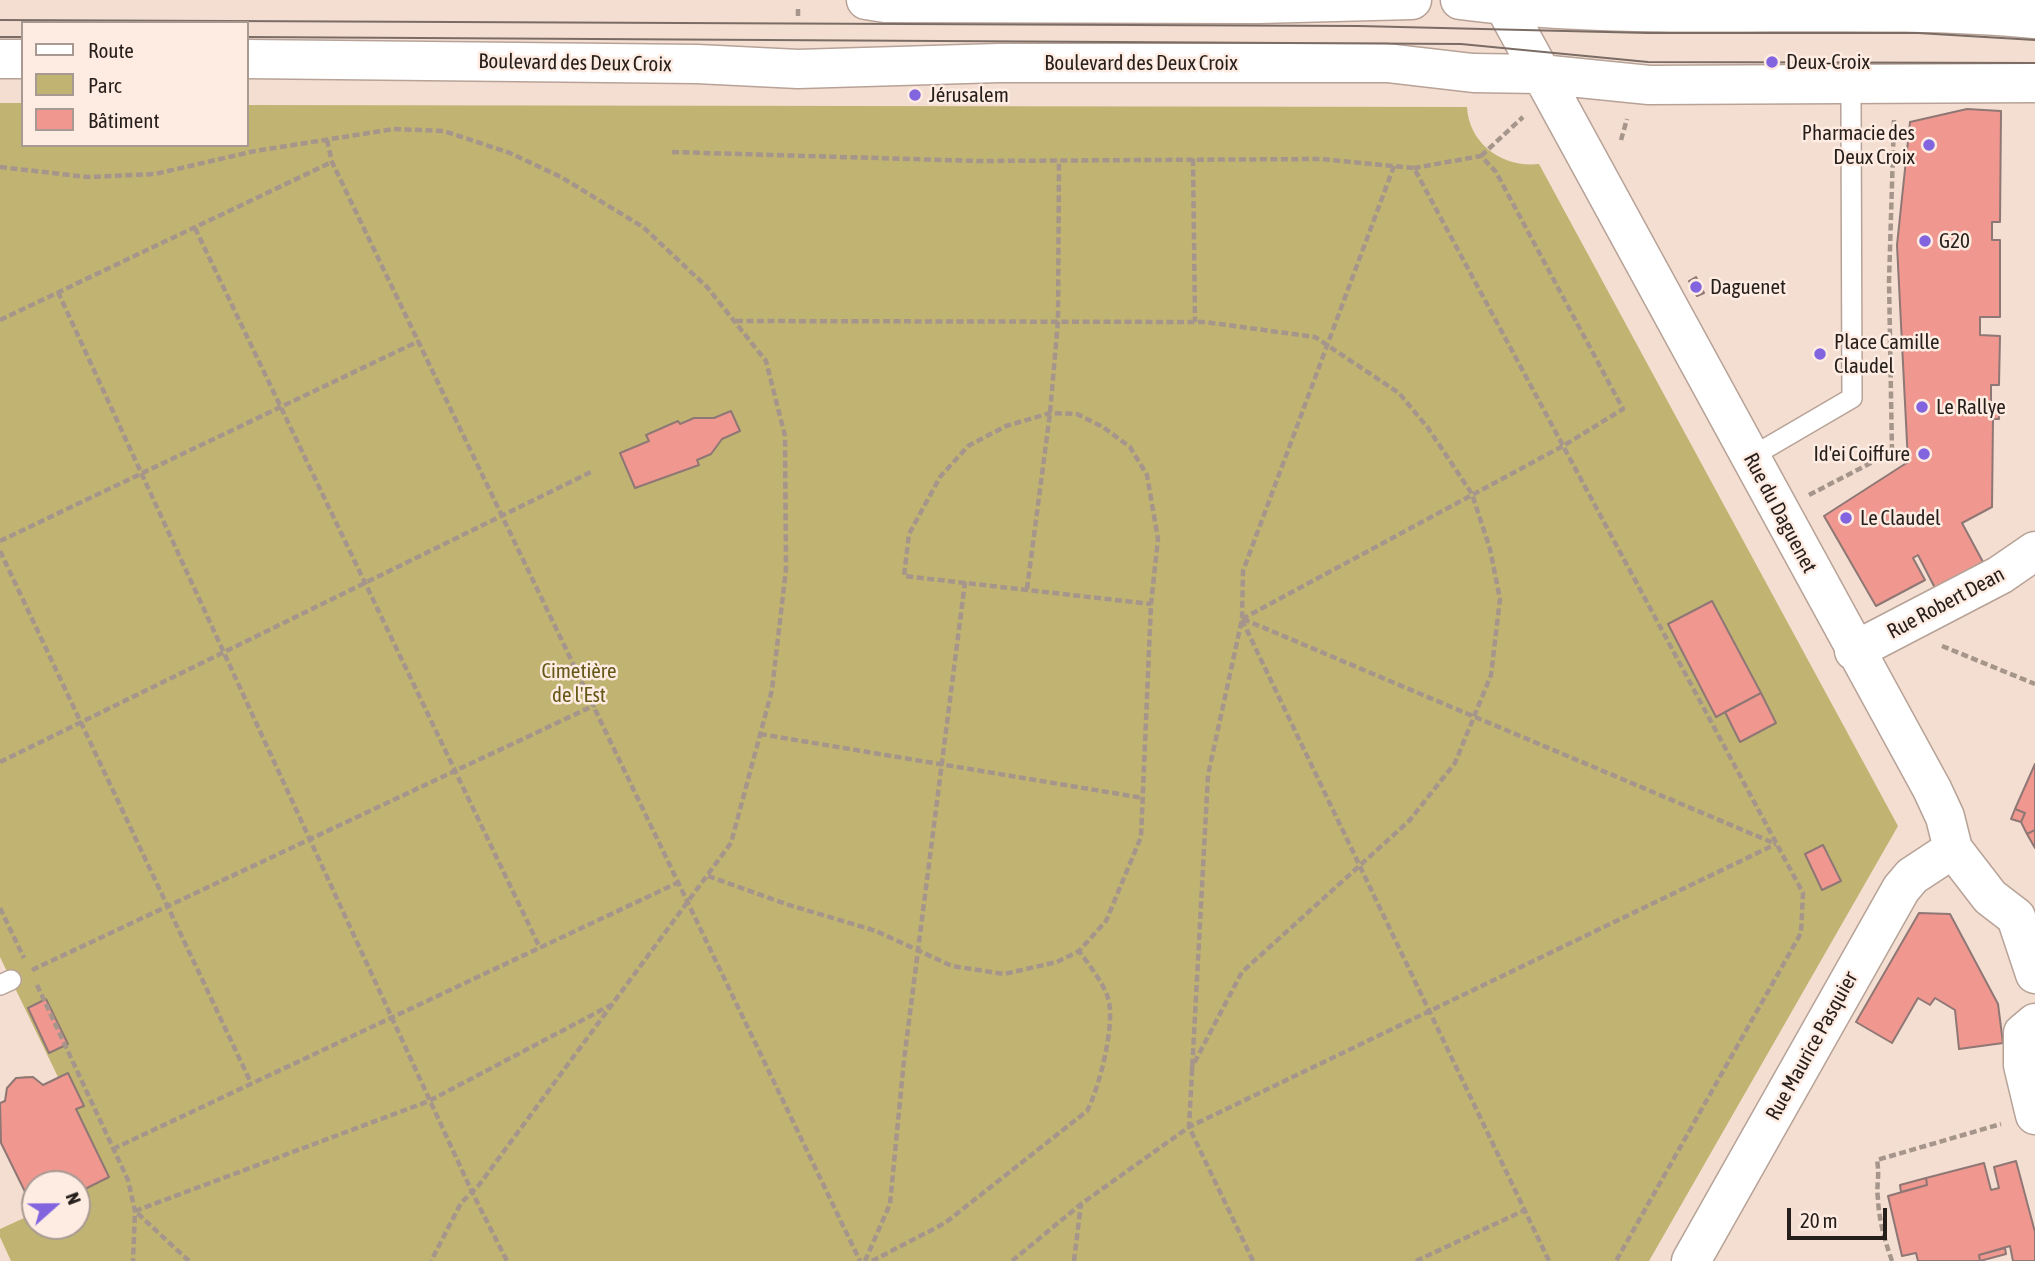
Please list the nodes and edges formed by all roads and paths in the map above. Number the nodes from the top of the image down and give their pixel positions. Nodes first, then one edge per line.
1 (866, 0) edge
2 (1412, 0) edge
3 (1460, 0) edge
4 (1502, 3) edge
5 (798, 7) dead end
6 (1853, 7) edge
7 (798, 16) dead end
8 (2035, 19) edge
9 (0, 59) edge
10 (21, 59) edge
11 (248, 59) edge
12 (1532, 59) junction
13 (2035, 83) edge
14 (1852, 103) dead end
15 (1523, 117) dead end
16 (327, 140) junction
17 (672, 152) dead end
18 (1481, 156) junction
19 (1193, 159) junction
20 (1059, 160) junction
21 (332, 162) junction
22 (1394, 166) junction
23 (0, 167) edge
24 (1414, 168) junction
25 (195, 228) junction
26 (58, 292) junction
27 (0, 320) edge
28 (736, 321) junction
29 (1058, 321) junction
30 (1195, 322) junction
31 (419, 341) junction
32 (1327, 344) junction
33 (281, 407) junction
34 (1050, 413) junction
35 (1563, 446) junction
36 (1751, 457) junction
37 (591, 472) dead end
38 (141, 474) junction
39 (1472, 494) junction
40 (503, 515) junction
41 (0, 541) edge
42 (0, 551) edge
43 (2035, 551) edge
44 (965, 582) junction
45 (365, 583) junction
46 (1027, 589) junction
47 (1151, 604) junction
48 (1242, 619) junction
49 (1934, 642) dead end
50 (1854, 651) junction
51 (223, 653) junction
52 (2035, 684) edge
53 (594, 705) junction
54 (1474, 717) junction
55 (80, 723) junction
56 (760, 734) junction
57 (0, 762) edge
58 (942, 764) junction
59 (455, 771) junction
60 (1143, 797) junction
61 (309, 840) junction
62 (1776, 844) junction
63 (1953, 849) junction
64 (1359, 864) junction
65 (708, 876) junction
66 (677, 883) junction
67 (688, 905) junction
68 (168, 906) junction
69 (0, 908) edge
70 (2026, 912) edge
71 (540, 948) junction
72 (918, 950) junction
73 (1079, 951) junction
74 (30, 971) junction
75 (2035, 974) edge
76 (6, 983) edge
77 (613, 1004) junction
78 (1429, 1010) junction
79 (391, 1018) junction
80 (2035, 1023) edge
81 (1191, 1069) junction
82 (251, 1083) junction
83 (429, 1101) junction
84 (2023, 1118) edge
85 (1189, 1127) junction
86 (113, 1149) junction
87 (472, 1192) junction
88 (1081, 1203) junction
89 (1525, 1210) junction
90 (135, 1211) junction
91 (133, 1261) edge
92 (190, 1261) edge
93 (431, 1261) edge
94 (507, 1261) edge
95 (862, 1261) edge
96 (872, 1261) edge
97 (1012, 1261) edge
98 (1074, 1261) edge
99 (1253, 1261) edge
100 (1416, 1261) edge
101 (1549, 1261) edge
102 (1616, 1261) edge
103 (1690, 1261) edge
104 (1892, 1261) edge

1 - 2 street
3 - 4 street
4 - 6 street
4 - 12 street, Rue du Daguenet
5 - 7 path
6 - 8 street
9 - 10 street
11 - 12 street, Boulevard des Deux Croix
12 - 13 street, Boulevard des Deux Croix
12 - 36 street, Rue du Daguenet
14 - 36 lane
15 - 18 path
16 - 21 path
16 - 23 path
16 - 28 path
17 - 20 path
18 - 24 path
18 - 35 path
19 - 20 path
19 - 22 path
19 - 30 path
20 - 29 path
21 - 25 path
21 - 31 path
22 - 24 path
22 - 32 path
24 - 35 path
25 - 26 path
25 - 33 path
26 - 27 path
26 - 38 path
28 - 29 path
28 - 56 path
29 - 30 path
29 - 34 path
30 - 32 path
31 - 33 path
31 - 40 path
32 - 39 path
32 - 48 path
33 - 38 path
33 - 45 path
34 - 44 path
34 - 46 path
34 - 47 path
35 - 39 path
35 - 62 path
36 - 50 street, Rue du Daguenet
37 - 40 path
38 - 41 path
38 - 51 path
39 - 48 path
39 - 54 path
40 - 45 path
40 - 53 path
42 - 55 path
43 - 50 street, Rue Robert Dean
44 - 46 path
44 - 58 path
45 - 51 path
45 - 59 path
46 - 47 path
47 - 60 path
48 - 54 path
48 - 64 path
48 - 81 path
49 - 52 path
50 - 63 street, Rue du Daguenet
51 - 55 path
51 - 61 path
53 - 59 path
53 - 66 path
54 - 62 path
54 - 64 path
55 - 57 path
55 - 68 path
56 - 58 path
56 - 65 path
58 - 60 path
58 - 72 path
59 - 61 path
59 - 71 path
60 - 73 path
61 - 68 path
61 - 79 path
62 - 78 path
62 - 102 path
63 - 70 street, Rue du Daguenet
63 - 103 street, Rue Maurice Pasquier
64 - 78 path
64 - 81 path
65 - 67 path
65 - 72 path
66 - 67 path
66 - 71 path
67 - 77 path
67 - 95 path
68 - 74 path
68 - 82 path
69 - 74 path
70 - 75 street, Rue du Daguenet
71 - 79 path
72 - 73 path
72 - 95 path
73 - 96 path
74 - 76 path
74 - 86 path
77 - 83 path
77 - 87 path
78 - 85 path
78 - 89 path
79 - 82 path
79 - 83 path
80 - 84 street
81 - 85 path
82 - 86 path
83 - 87 path
83 - 90 path
84 - 104 path
85 - 88 path
85 - 99 path
86 - 90 path
87 - 93 path
87 - 94 path
88 - 97 path
88 - 98 path
89 - 100 path
89 - 101 path
90 - 91 path
90 - 92 path

